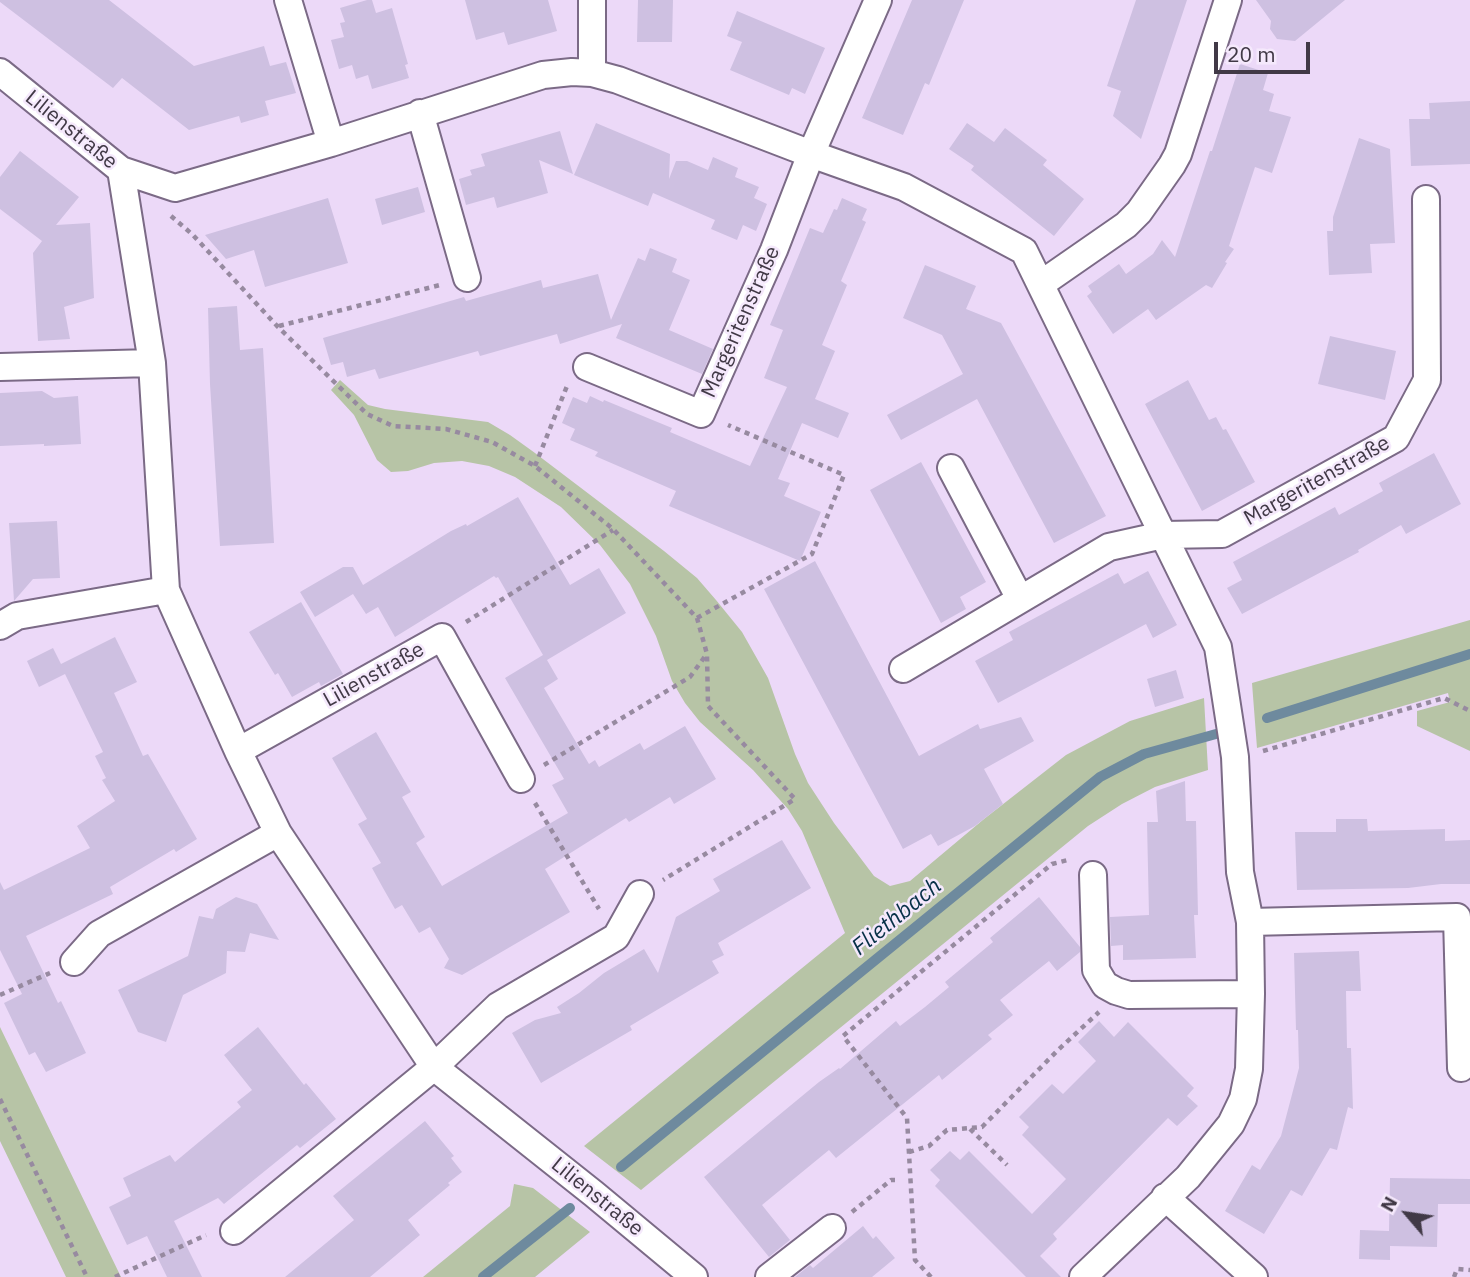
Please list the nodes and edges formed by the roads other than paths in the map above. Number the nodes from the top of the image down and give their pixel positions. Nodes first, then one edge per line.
1 (288, 0) edge
2 (592, 0) edge
3 (878, 0) edge
4 (1228, 0) edge
5 (0, 72) edge
6 (593, 73) junction
7 (421, 113) junction
8 (331, 143) junction
9 (811, 154) junction
10 (121, 170) junction
11 (1426, 199) dead end
12 (467, 278) road end
13 (1041, 285) junction
14 (152, 363) junction
15 (0, 367) edge
16 (587, 367) road end
17 (951, 468) dead end
18 (1163, 535) junction
19 (166, 590) junction
20 (1020, 599) junction
21 (0, 626) edge
22 (903, 669) dead end
23 (237, 751) junction
24 (521, 779) road end
25 (278, 833) junction
26 (1093, 875) road end
27 (640, 894) road end
28 (1250, 922) junction
29 (74, 962) road end
30 (1251, 994) junction
31 (434, 1067) junction
32 (1461, 1068) dead end
33 (1166, 1198) junction
34 (832, 1227) road end
35 (234, 1231) road end
36 (694, 1277) edge
37 (769, 1277) edge
38 (1083, 1277) edge
39 (1254, 1277) edge

1 - 8 street
2 - 6 street
3 - 9 street, Margeritenstraße
4 - 13 street
5 - 10 street, Lilienstraße
6 - 7 street
6 - 9 street
7 - 8 street
7 - 12 street
8 - 10 street
9 - 13 street
9 - 16 street, Margeritenstraße
10 - 14 street, Lilienstraße
11 - 18 street, Margeritenstraße
13 - 18 street
14 - 15 street
14 - 19 street, Lilienstraße
17 - 20 street
18 - 20 street, Margeritenstraße
18 - 28 street
19 - 21 street
19 - 23 street, Lilienstraße
20 - 22 street, Margeritenstraße
23 - 24 street, Lilienstraße
23 - 25 street, Lilienstraße
25 - 29 street
25 - 31 street, Lilienstraße
26 - 30 street
27 - 31 street
28 - 30 street
28 - 32 street
30 - 33 street
31 - 35 street
31 - 36 street, Lilienstraße
33 - 38 street
33 - 39 street
34 - 37 street

